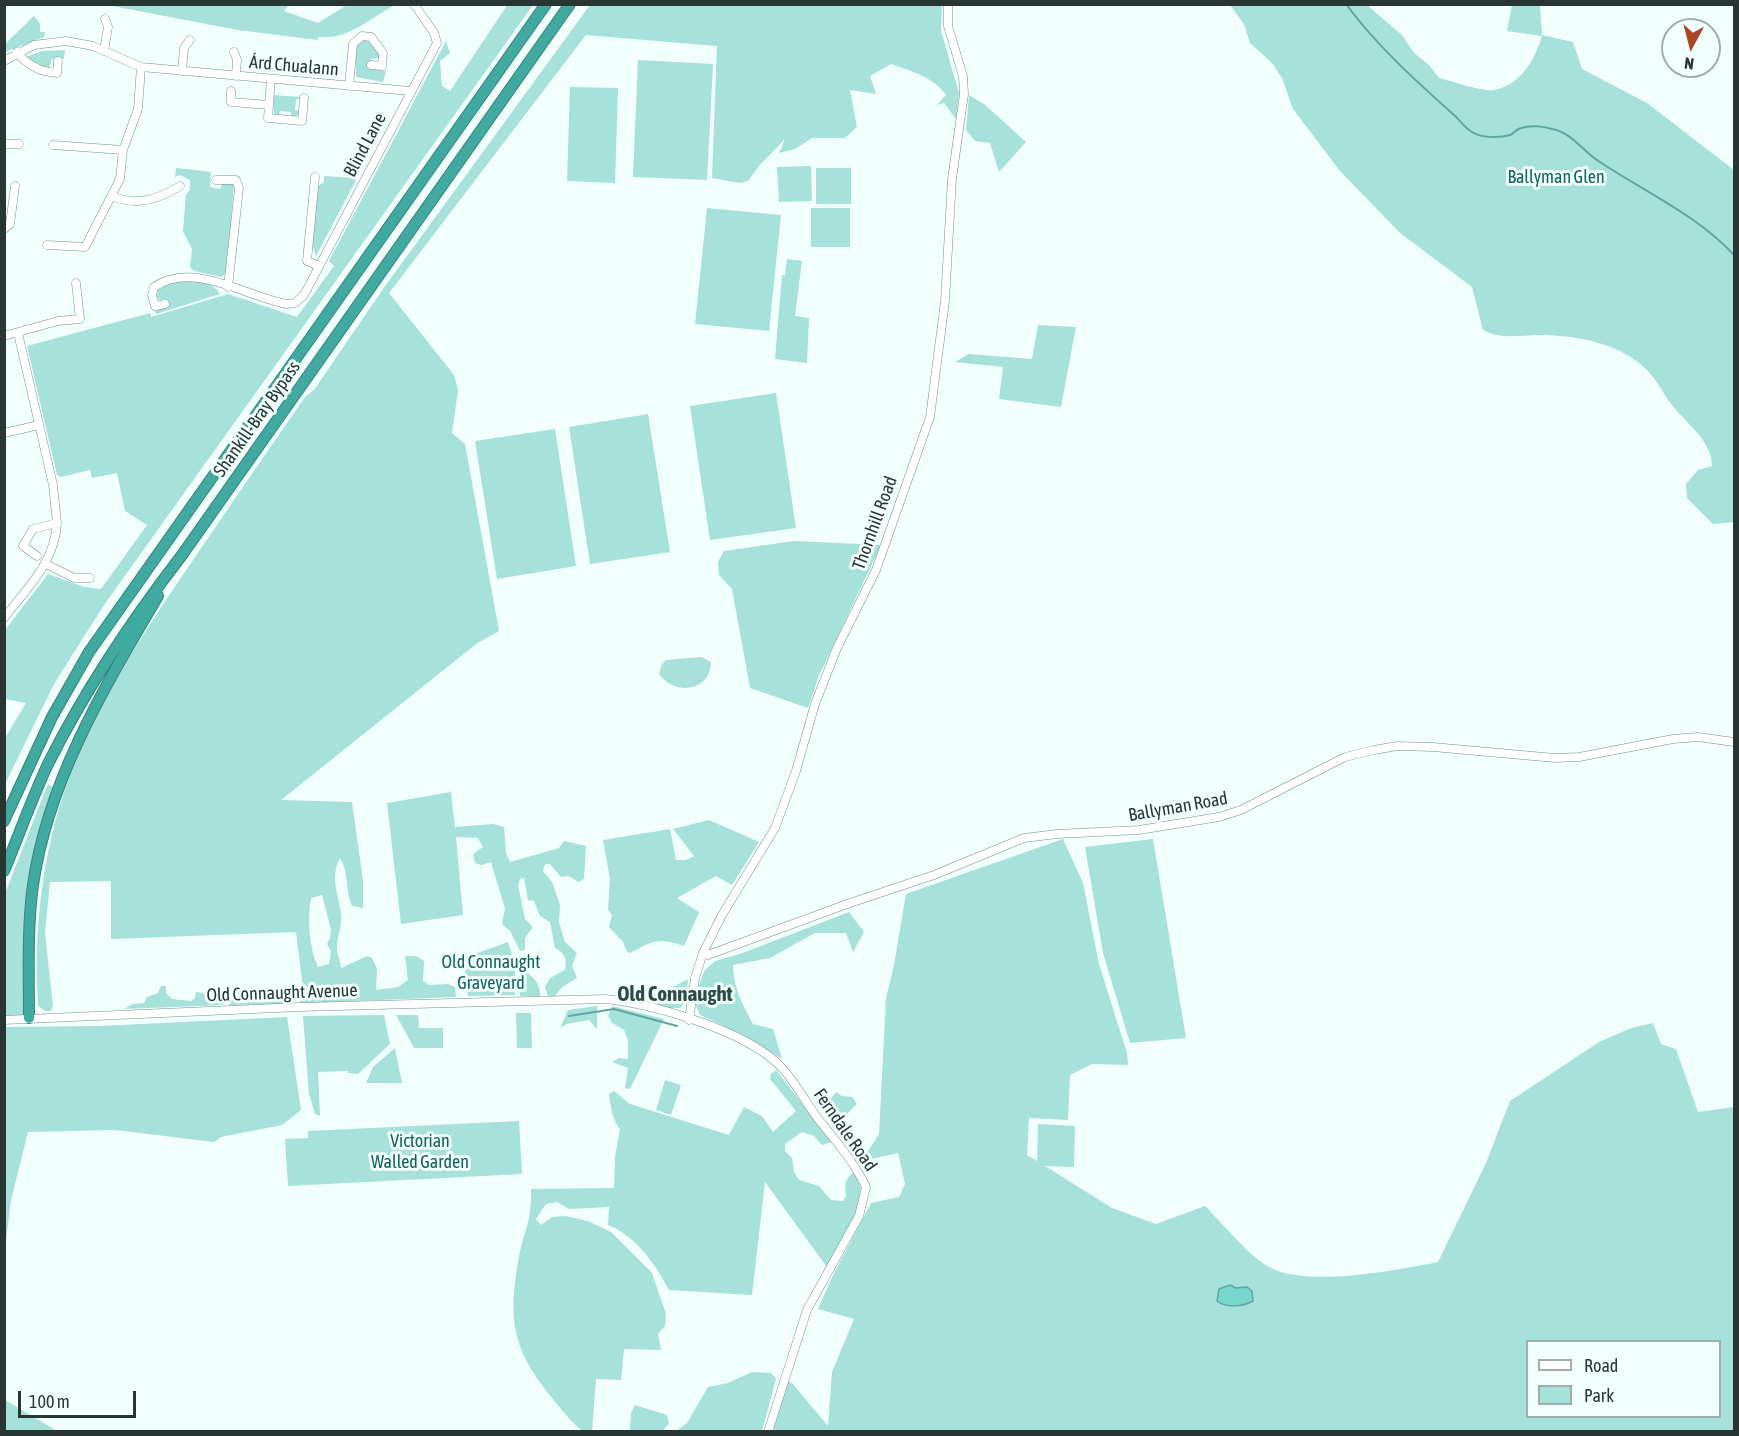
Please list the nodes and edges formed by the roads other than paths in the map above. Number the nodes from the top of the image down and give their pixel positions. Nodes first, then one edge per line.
1 (414, 4) edge
2 (546, 4) edge
3 (570, 4) edge
4 (948, 4) edge
5 (105, 19) dead end
6 (190, 40) dead end
7 (104, 51) junction
8 (17, 52) junction
9 (234, 52) dead end
10 (4, 61) edge
11 (58, 61) dead end
12 (371, 65) dead end
13 (141, 67) junction
14 (182, 71) junction
15 (236, 76) junction
16 (271, 79) junction
17 (349, 86) junction
18 (231, 91) dead end
19 (410, 92) junction
20 (304, 98) dead end
21 (269, 105) junction
22 (4, 144) edge
23 (19, 144) dead end
24 (53, 145) dead end
25 (123, 150) junction
26 (315, 177) dead end
27 (216, 180) dead end
28 (15, 186) dead end
29 (180, 186) dead end
30 (112, 196) junction
31 (4, 229) edge
32 (47, 245) dead end
33 (319, 266) junction
34 (75, 283) dead end
35 (228, 286) junction
36 (165, 304) dead end
37 (18, 333) junction
38 (4, 336) edge
39 (39, 425) junction
40 (4, 433) edge
41 (57, 523) junction
42 (182, 555) junction
43 (37, 556) dead end
44 (46, 564) junction
45 (90, 578) dead end
46 (4, 618) edge
47 (1734, 742) edge
48 (4, 821) edge
49 (4, 871) edge
50 (703, 953) junction
51 (560, 1001) joint
52 (29, 1018) junction
53 (4, 1020) edge
54 (688, 1020) junction
55 (768, 1431) edge

1 - 19 street, Blind Lane
2 - 48 highway, Shankill-Bray Bypass
3 - 42 highway, Shankill-Bray Bypass
4 - 50 street, Thornhill Road
5 - 7 street
6 - 14 street
7 - 8 street, Árd Chualann
7 - 13 street, Árd Chualann
8 - 10 street, Árd Chualann
8 - 11 street
9 - 15 street, Árd Chualann
12 - 17 street, Árd Chualann
13 - 14 street, Árd Chualann
13 - 25 street
14 - 15 street, Árd Chualann
15 - 16 street, Árd Chualann
16 - 17 street, Árd Chualann
16 - 21 street
17 - 19 street, Árd Chualann
18 - 21 street
19 - 33 street, Blind Lane
20 - 21 street
22 - 23 street
24 - 25 street
25 - 30 street
26 - 33 street
27 - 35 street
28 - 31 street
29 - 30 street
30 - 32 street
33 - 35 street, Blind Lane
34 - 37 street
35 - 36 street
37 - 38 street
37 - 39 street
39 - 40 street
39 - 41 street
41 - 43 street
41 - 44 street
42 - 49 highway, Shankill-Bray Bypass
42 - 52 highway
44 - 45 street
44 - 46 street
47 - 50 street, Ballyman Road
50 - 54 street, Thornhill Road
51 - 52 street, Old Connaught Avenue
51 - 54 street, Ferndale Road
52 - 53 street, Old Connaught Avenue
54 - 55 street, Ferndale Road

